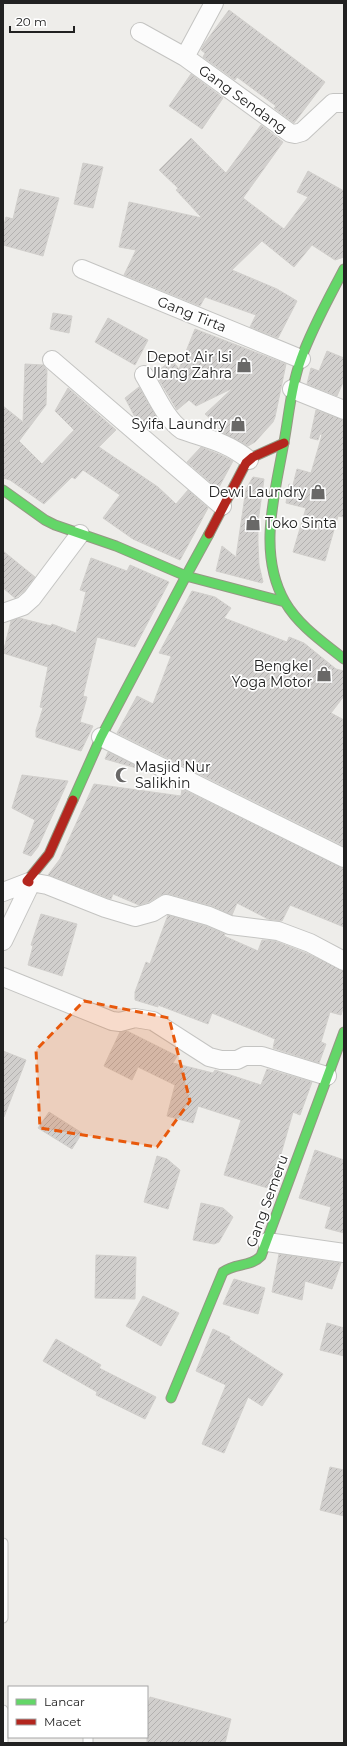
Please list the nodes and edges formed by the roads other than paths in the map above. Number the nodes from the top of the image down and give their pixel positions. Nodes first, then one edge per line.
1 (214, 3) edge
2 (140, 32) dead end
3 (185, 57) junction
4 (344, 104) edge
5 (82, 269) dead end
6 (344, 269) edge
7 (301, 358) junction
8 (52, 360) dead end
9 (144, 375) dead end
10 (292, 389) junction
11 (344, 410) edge
12 (284, 443) junction
13 (249, 460) junction
14 (3, 490) edge
15 (222, 506) junction
16 (80, 534) junction
17 (186, 576) junction
18 (285, 602) junction
19 (3, 613) edge
20 (344, 659) edge
21 (101, 737) junction
22 (344, 858) edge
23 (30, 882) junction
24 (3, 892) edge
25 (3, 941) edge
26 (344, 960) edge
27 (3, 977) edge
28 (344, 1032) edge
29 (327, 1076) junction
30 (267, 1242) junction
31 (344, 1253) edge
32 (171, 1398) dead end
33 (3, 1543) edge
34 (3, 1618) edge
35 (3, 1710) edge
36 (3, 1743) edge

1 - 3 street
2 - 3 street, Gang Sendang
3 - 4 street, Gang Sendang
5 - 7 street, Gang Tirta
6 - 7 street
7 - 10 street
8 - 15 street
9 - 13 street
10 - 11 street
10 - 12 street
12 - 13 street
12 - 18 street
13 - 15 street
14 - 16 street
15 - 17 street
16 - 17 street
16 - 19 street
17 - 18 street
17 - 21 street
18 - 20 street
21 - 22 street
21 - 23 street
23 - 24 street
23 - 25 street
23 - 26 street
27 - 29 street
28 - 29 street, Gang Semeru
29 - 30 street, Gang Semeru
30 - 31 street
30 - 32 street, Gang Semeru
33 - 34 lane
35 - 36 lane

